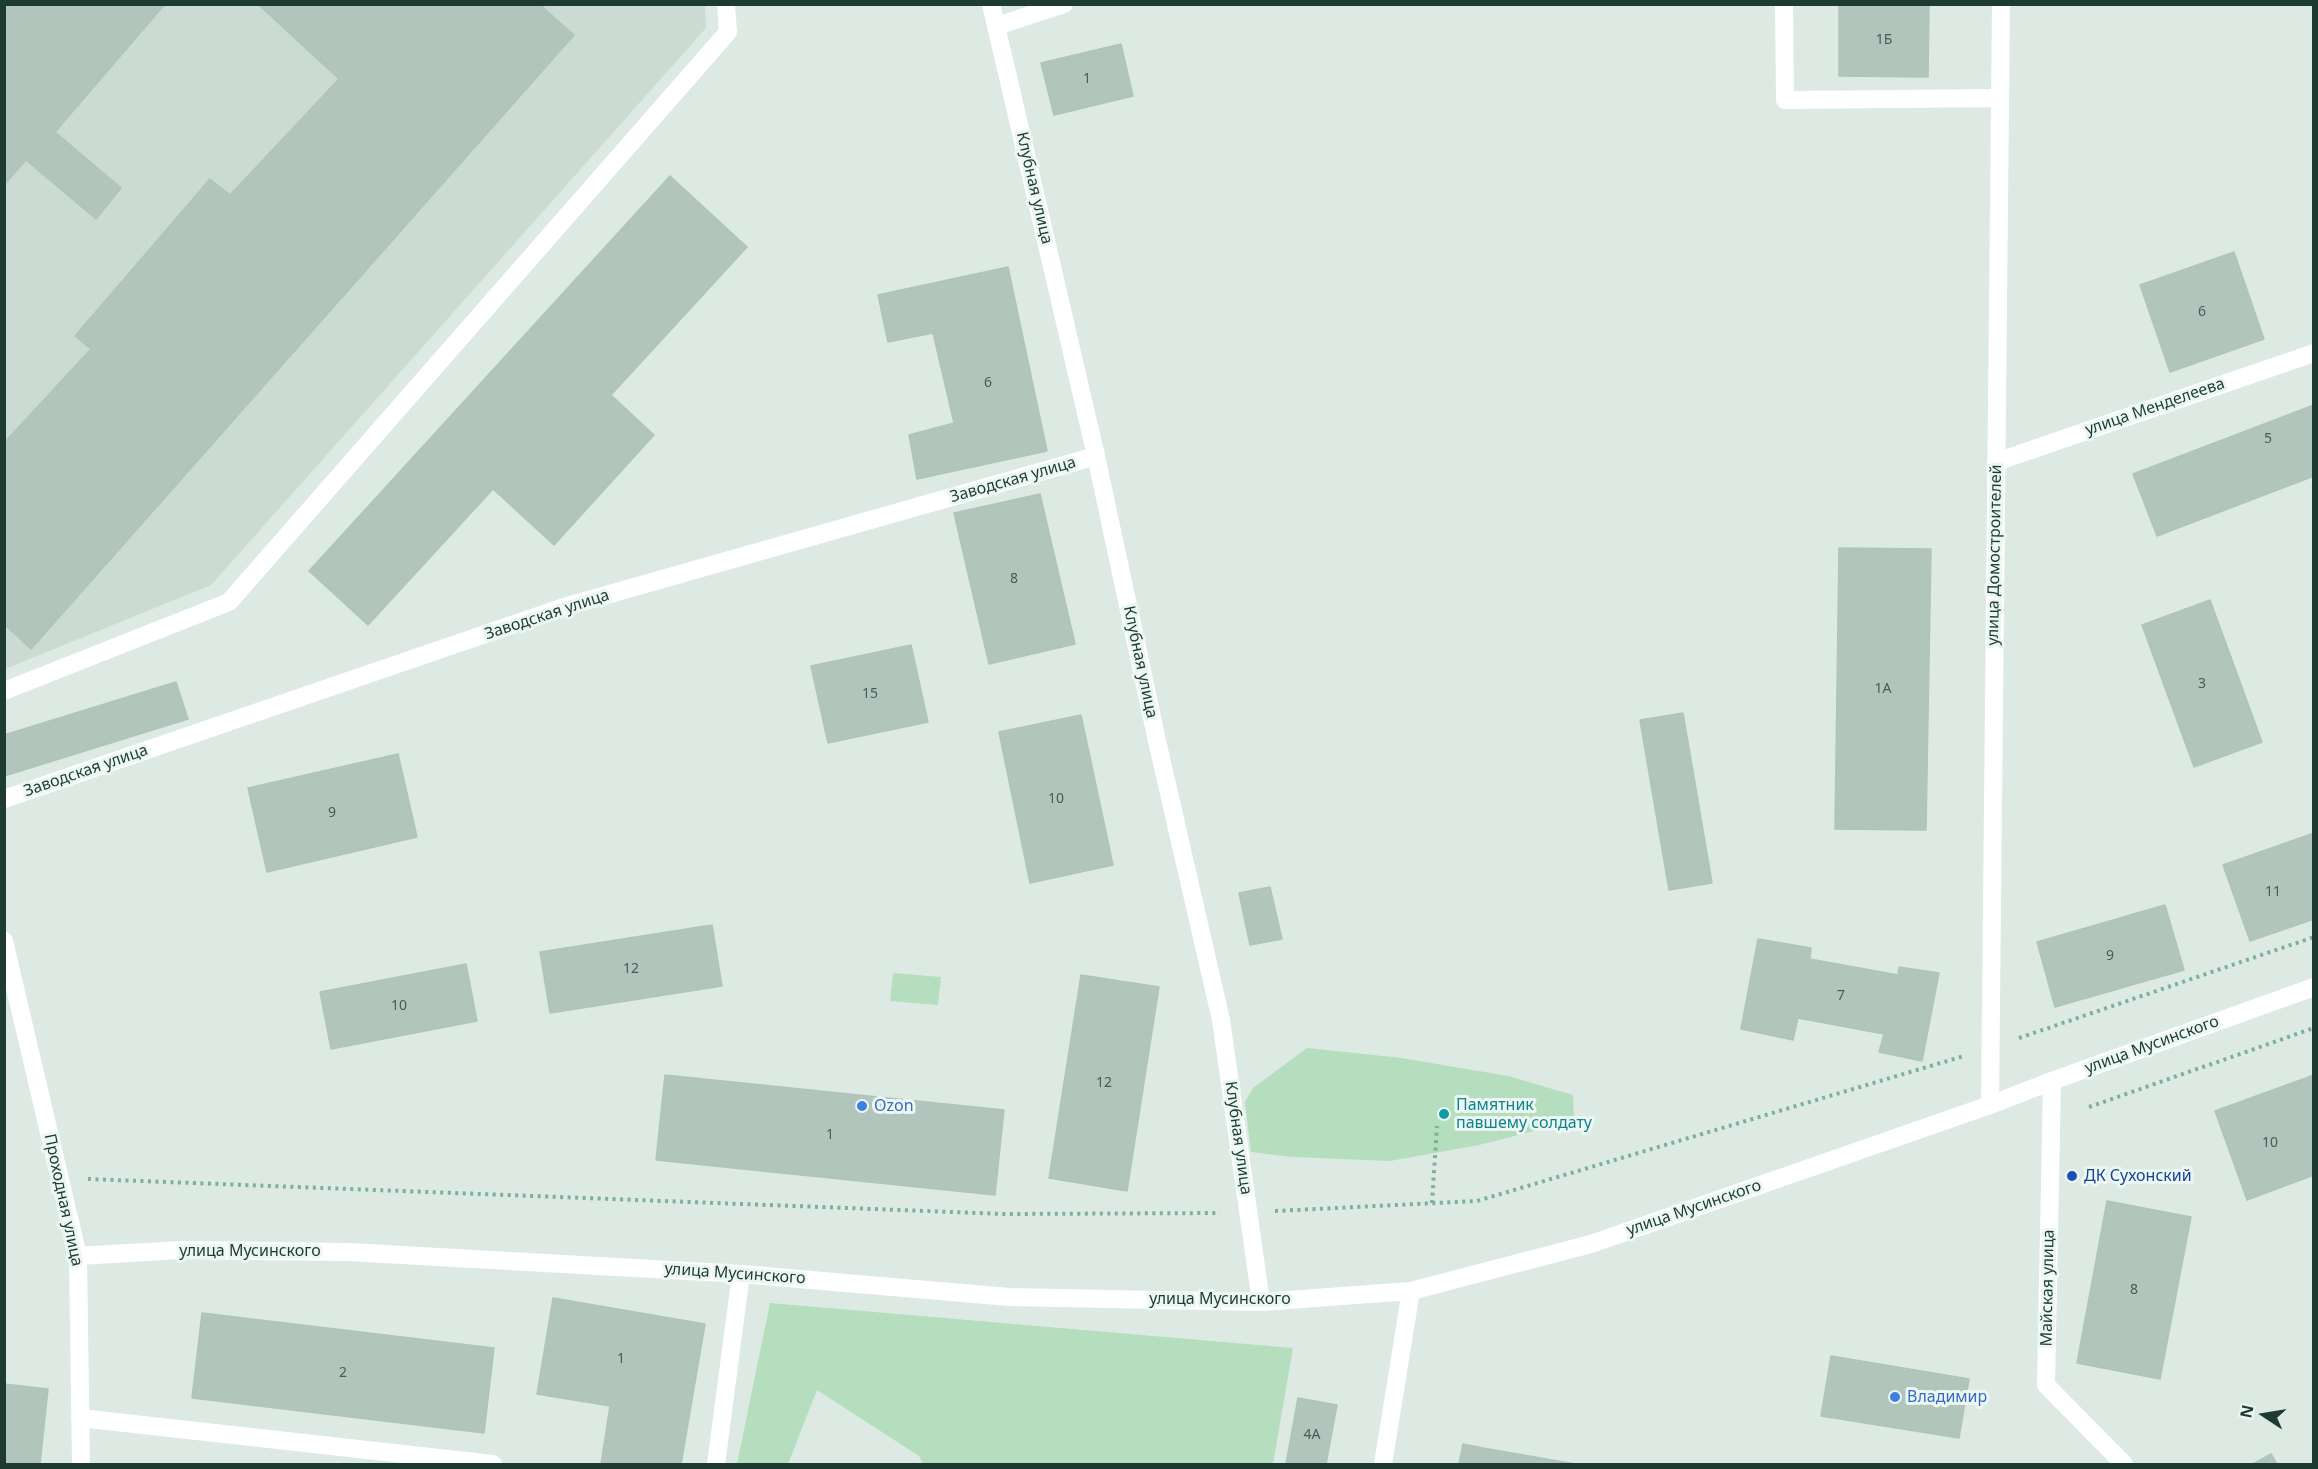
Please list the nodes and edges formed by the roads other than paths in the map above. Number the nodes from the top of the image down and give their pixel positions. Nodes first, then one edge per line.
1 (726, 4) edge
2 (991, 4) edge
3 (1064, 4) edge
4 (1784, 4) edge
5 (2001, 4) edge
6 (997, 26) junction
7 (2000, 98) junction
8 (2313, 353) edge
9 (1096, 456) junction
10 (1996, 462) junction
11 (4, 691) edge
12 (4, 799) edge
13 (4, 941) edge
14 (2313, 987) edge
15 (2052, 1081) junction
16 (1990, 1105) junction
17 (78, 1256) junction
18 (741, 1274) junction
19 (1411, 1291) junction
20 (1261, 1302) junction
21 (80, 1418) junction
22 (81, 1464) edge
23 (493, 1464) edge
24 (716, 1464) edge
25 (1383, 1464) edge
26 (2124, 1464) edge

1 - 11 street
2 - 6 street, Клубная улица
3 - 6 street
4 - 7 street
5 - 7 street, улица Домостроителей
6 - 9 street, Клубная улица
7 - 10 street, улица Домостроителей
8 - 10 street, улица Менделеева
9 - 12 street, Заводская улица
9 - 20 street, Клубная улица
10 - 16 street, улица Домостроителей
13 - 17 street, Проходная улица
14 - 15 street, улица Мусинского
15 - 16 street, улица Мусинского
15 - 26 street, Майская улица
16 - 19 street, улица Мусинского
17 - 18 street, улица Мусинского
17 - 21 street, Проходная улица
18 - 20 street, улица Мусинского
18 - 24 street
19 - 20 street, улица Мусинского
19 - 25 street
21 - 22 street, Проходная улица
21 - 23 street

